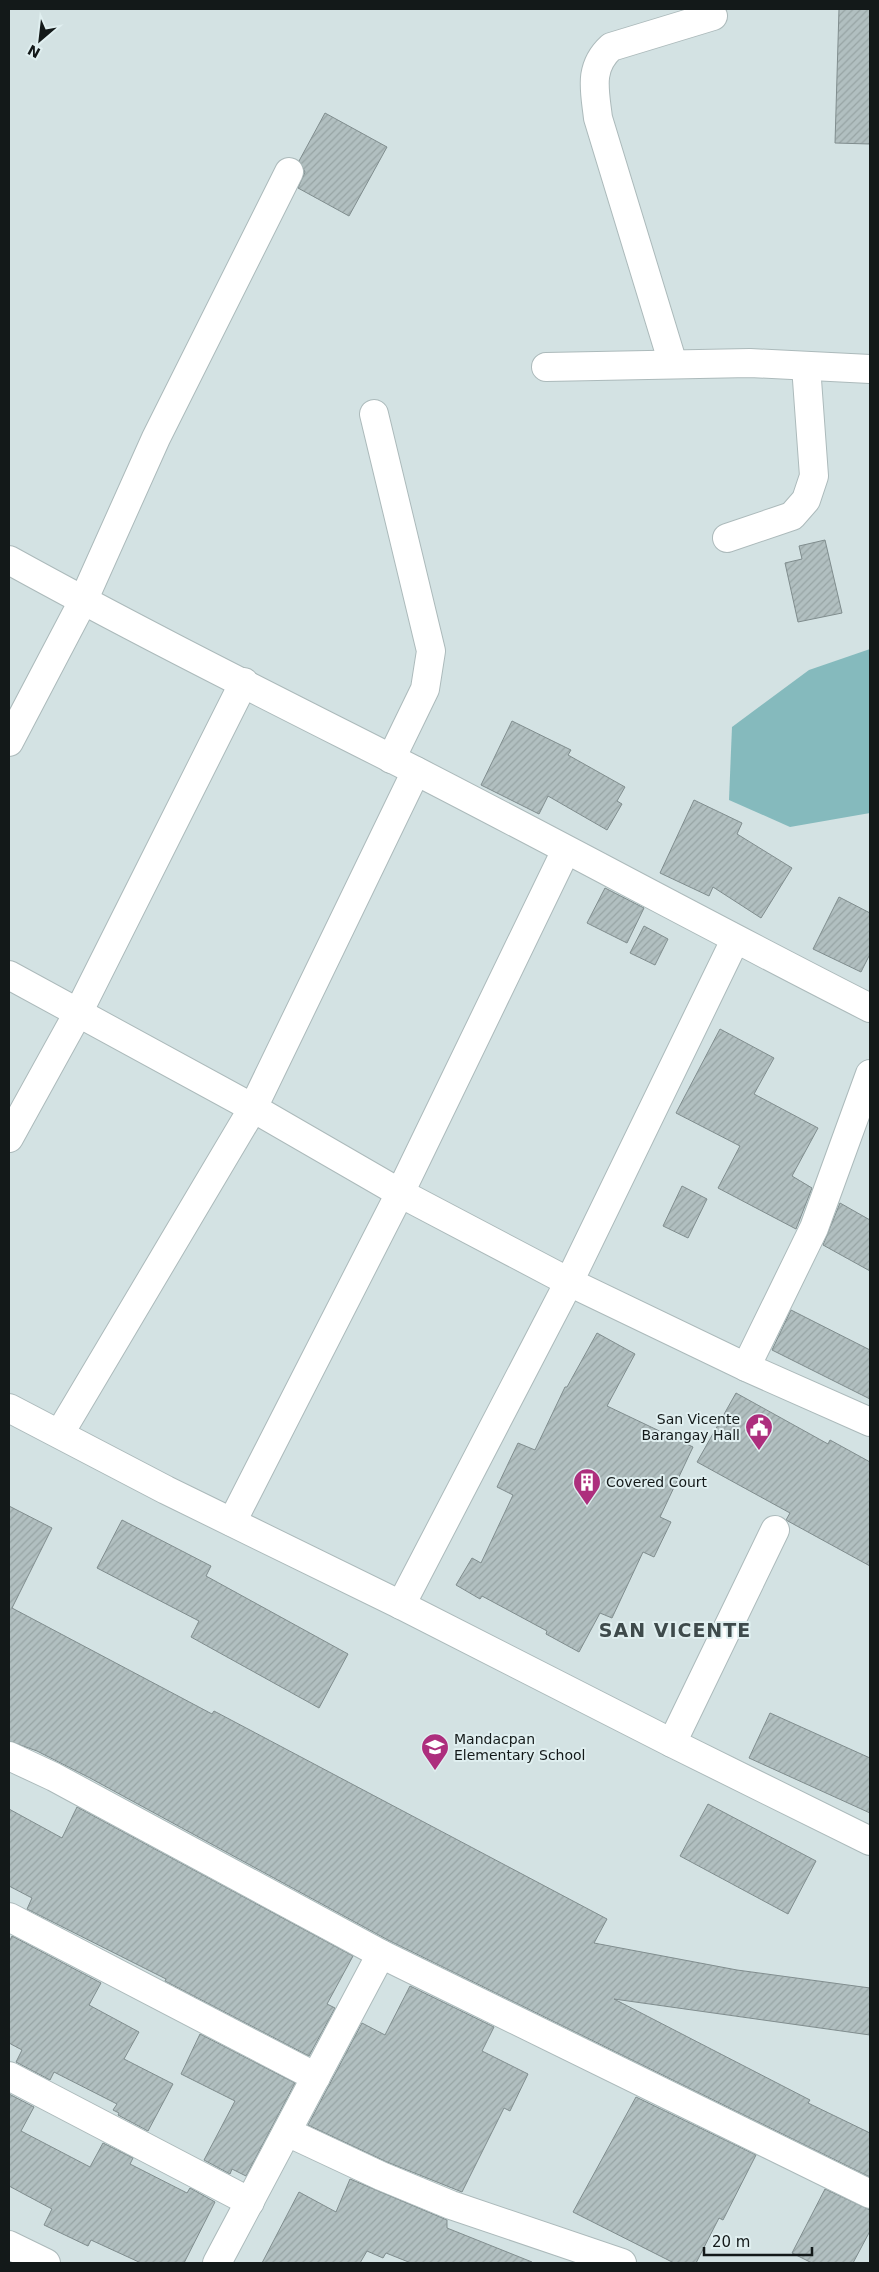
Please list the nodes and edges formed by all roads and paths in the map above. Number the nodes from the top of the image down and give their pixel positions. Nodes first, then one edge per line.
1 (713, 16) dead end
2 (289, 172) dead end
3 (673, 364) junction
4 (806, 366) junction
5 (546, 367) dead end
6 (870, 369) edge
7 (374, 414) dead end
8 (727, 538) dead end
9 (9, 560) edge
10 (83, 601) junction
11 (244, 682) junction
12 (9, 742) edge
13 (391, 759) junction
14 (416, 771) junction
15 (566, 850) junction
16 (735, 940) junction
17 (9, 975) edge
18 (870, 1008) edge
19 (78, 1013) junction
20 (870, 1074) edge
21 (253, 1108) junction
22 (9, 1138) edge
23 (400, 1193) junction
24 (570, 1282) junction
25 (746, 1367) junction
26 (9, 1408) edge
27 (870, 1422) edge
28 (60, 1433) junction
29 (232, 1522) junction
30 (775, 1530) dead end
31 (401, 1605) junction
32 (672, 1743) junction
33 (9, 1756) edge
34 (870, 1840) edge
35 (9, 1916) edge
36 (381, 1954) junction
37 (9, 2076) edge
38 (316, 2077) junction
39 (287, 2132) junction
40 (870, 2194) edge
41 (250, 2202) junction
42 (9, 2245) edge
43 (46, 2263) edge
44 (218, 2263) edge
45 (622, 2263) edge

1 - 3 street
2 - 10 street
3 - 4 street
3 - 5 street
4 - 6 street
4 - 8 street
7 - 13 street
9 - 10 street
10 - 11 street
10 - 12 street
11 - 13 street
11 - 19 street
13 - 14 street
14 - 15 street
14 - 21 street
15 - 16 street
15 - 23 street
16 - 18 street
16 - 24 street
17 - 19 street
19 - 21 street
19 - 22 street
20 - 25 street
21 - 23 street
21 - 28 street
23 - 24 street
23 - 29 street
24 - 25 street
24 - 31 street
25 - 27 street
26 - 28 street
28 - 29 street
29 - 31 street
30 - 32 street
31 - 32 street
32 - 34 street
33 - 36 street
35 - 38 street
36 - 38 street
36 - 40 street
37 - 41 street
38 - 39 street
39 - 41 street
39 - 45 street
41 - 44 street
42 - 43 street

